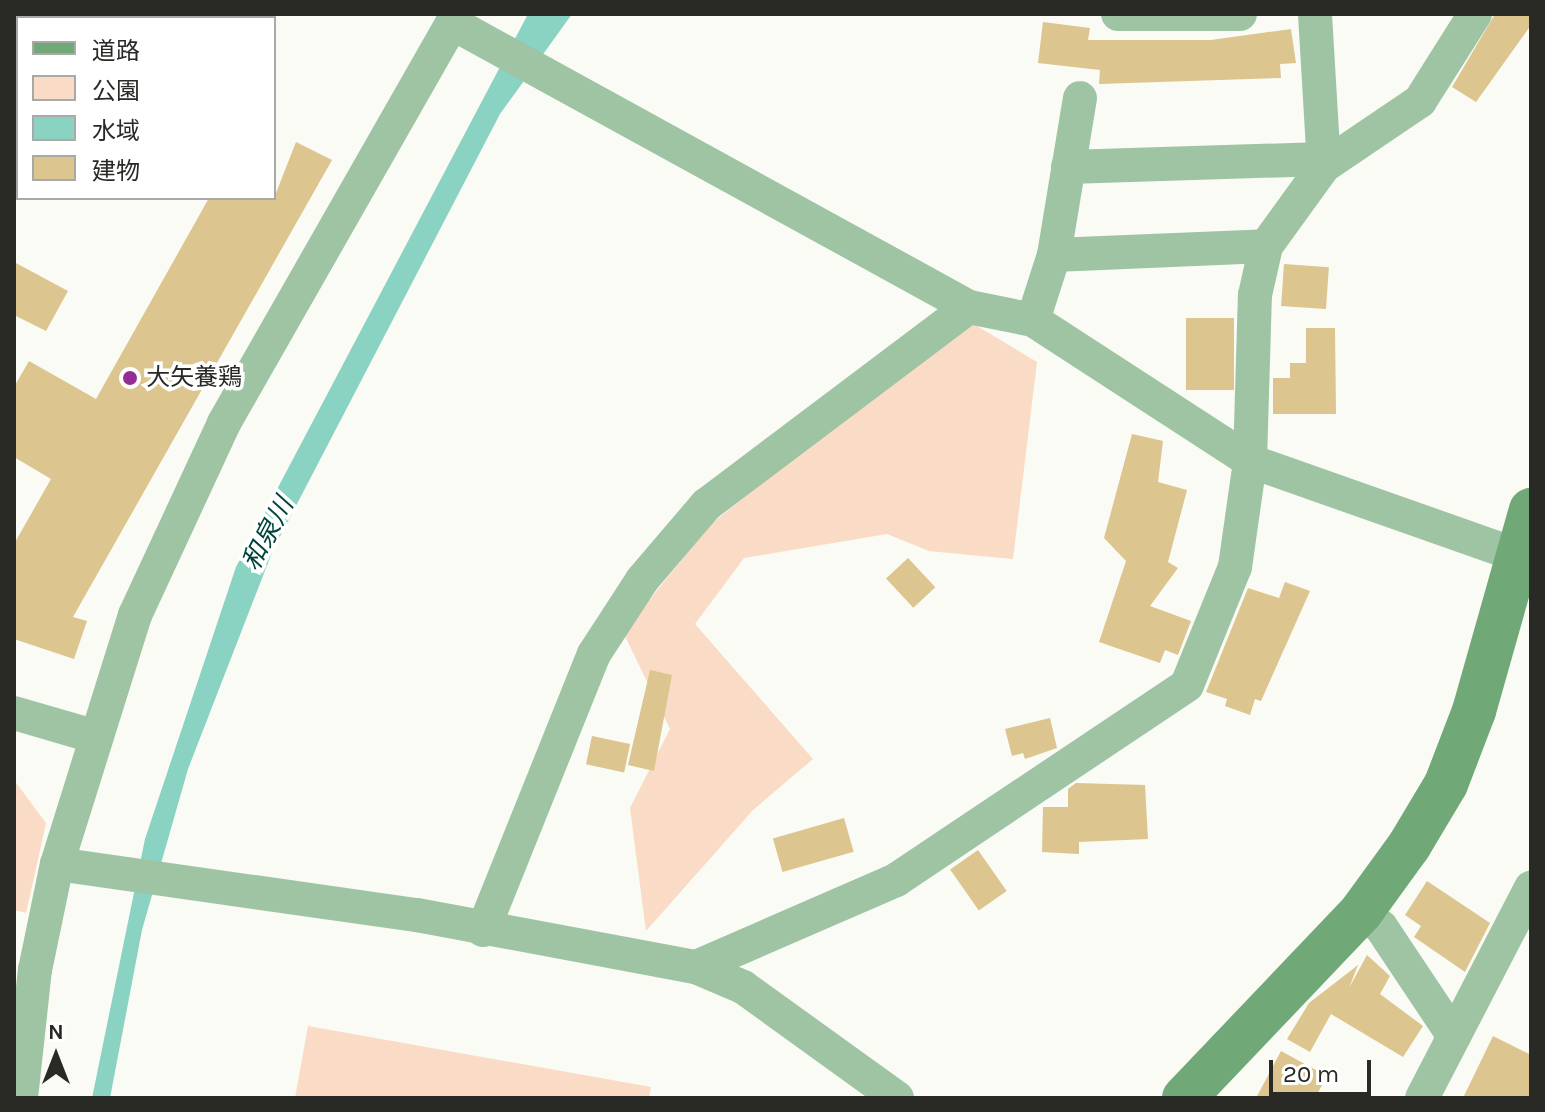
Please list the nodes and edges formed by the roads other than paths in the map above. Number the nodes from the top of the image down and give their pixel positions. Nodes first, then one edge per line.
1 (1118, 14) edge
2 (1240, 14) edge
3 (1315, 14) edge
4 (1475, 14) edge
5 (454, 19) edge
6 (1080, 98) dead end
7 (1324, 162) junction
8 (1068, 167) junction
9 (1266, 246) junction
10 (1054, 255) junction
11 (969, 307) junction
12 (1033, 320) junction
13 (1250, 461) junction
14 (1531, 510) edge
15 (1524, 558) edge
16 (14, 713) edge
17 (93, 736) junction
18 (57, 864) junction
19 (1531, 888) edge
20 (1361, 912) junction
21 (483, 930) junction
22 (1521, 934) edge
23 (696, 967) junction
24 (1451, 1032) junction
25 (21, 1098) edge
26 (897, 1098) edge
27 (1184, 1098) edge
28 (1422, 1098) edge

1 - 2 street
3 - 7 street
4 - 7 street
5 - 11 street
5 - 17 street
6 - 8 street
7 - 8 street
7 - 9 street
8 - 10 street
9 - 10 street
9 - 13 street
10 - 12 street
11 - 12 street
11 - 21 street
12 - 13 street
13 - 15 street
13 - 23 street
14 - 15 street
15 - 20 street
16 - 17 street
17 - 18 street
18 - 21 street
18 - 25 street
19 - 22 street
20 - 24 street
20 - 27 street
21 - 23 street
22 - 24 street
23 - 26 street
24 - 28 street

